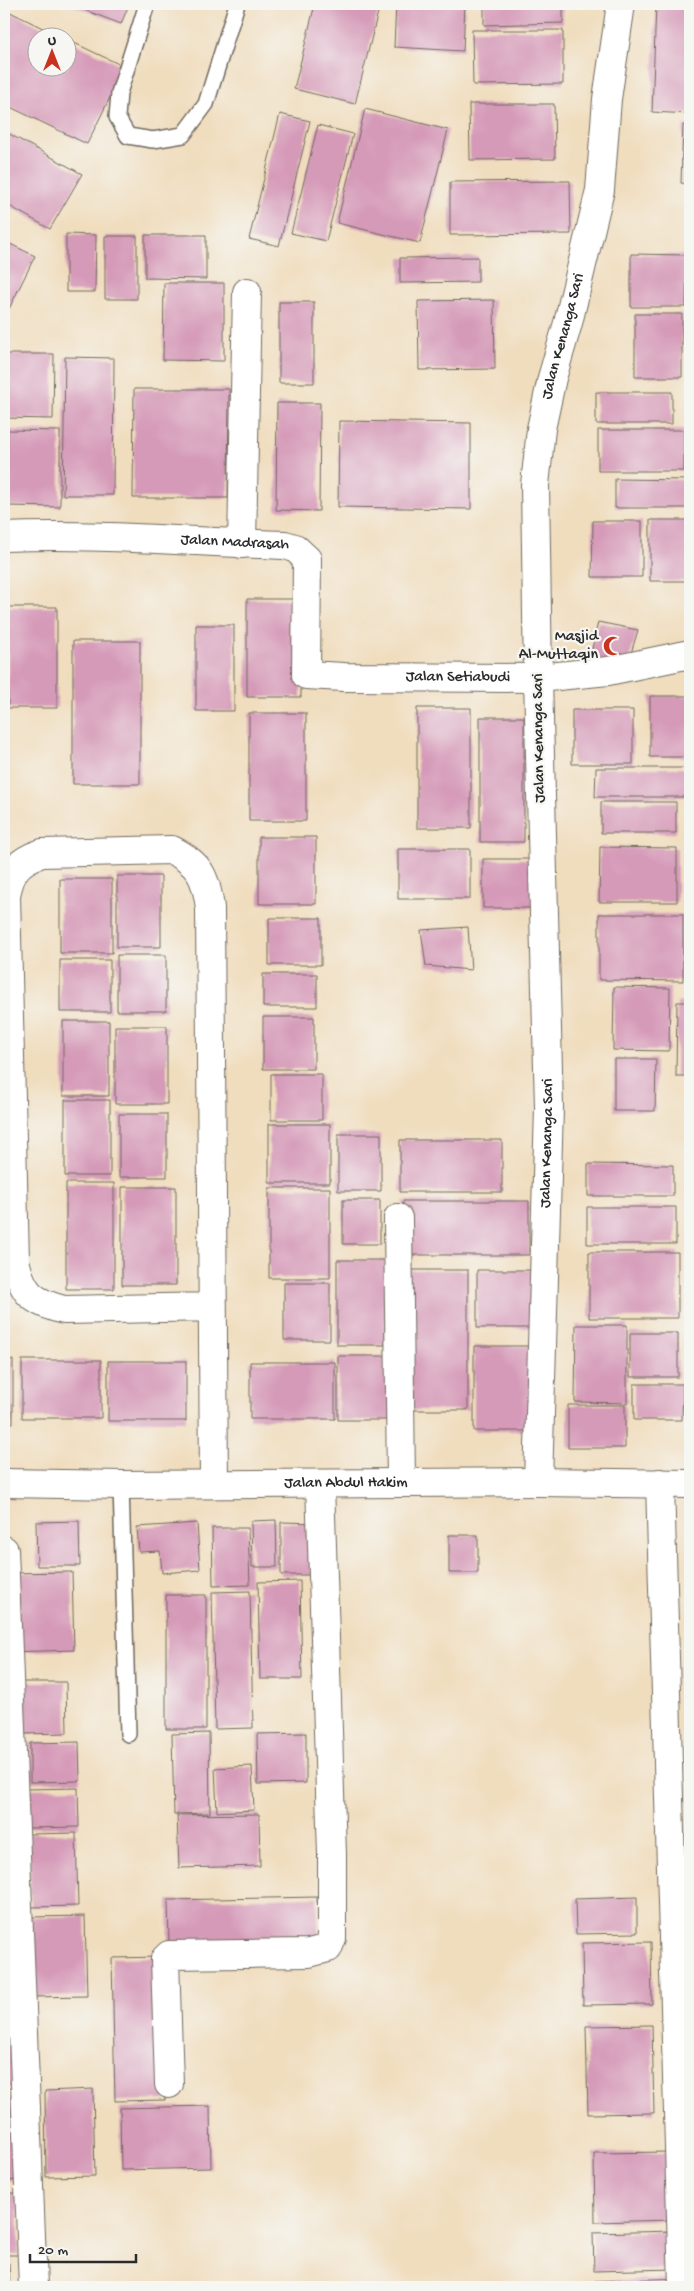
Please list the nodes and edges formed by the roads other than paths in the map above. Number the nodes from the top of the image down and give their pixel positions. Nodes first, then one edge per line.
1 (147, 4) edge
2 (237, 4) edge
3 (620, 4) edge
4 (247, 292) dead end
5 (4, 537) edge
6 (242, 544) junction
7 (690, 655) edge
8 (344, 677) joint
9 (538, 678) junction
10 (398, 1218) dead end
11 (212, 1307) junction
12 (538, 1482) junction
13 (4, 1483) edge
14 (401, 1483) junction
15 (660, 1483) junction
16 (214, 1484) junction
17 (320, 1484) junction
18 (690, 1484) edge
19 (121, 1485) junction
20 (4, 1550) edge
21 (128, 1734) dead end
22 (169, 2084) dead end
23 (33, 2287) edge
24 (683, 2287) edge

1 - 2 lane
3 - 9 street, Jalan Kenanga Sari
4 - 6 street
5 - 6 street, Jalan Madrasah
6 - 8 street, Jalan Madrasah
7 - 9 street, Jalan Setiabudi
8 - 9 street, Jalan Setiabudi
9 - 12 street, Jalan Kenanga Sari
10 - 14 street
11 - 11 street
11 - 16 street
12 - 14 street, Jalan Abdul Hakim
12 - 15 street, Jalan Abdul Hakim
13 - 19 street, Jalan Abdul Hakim
14 - 17 street, Jalan Abdul Hakim
15 - 18 street, Jalan Abdul Hakim
15 - 24 street
16 - 17 street, Jalan Abdul Hakim
16 - 19 street, Jalan Abdul Hakim
17 - 22 street
19 - 21 lane
20 - 23 street

